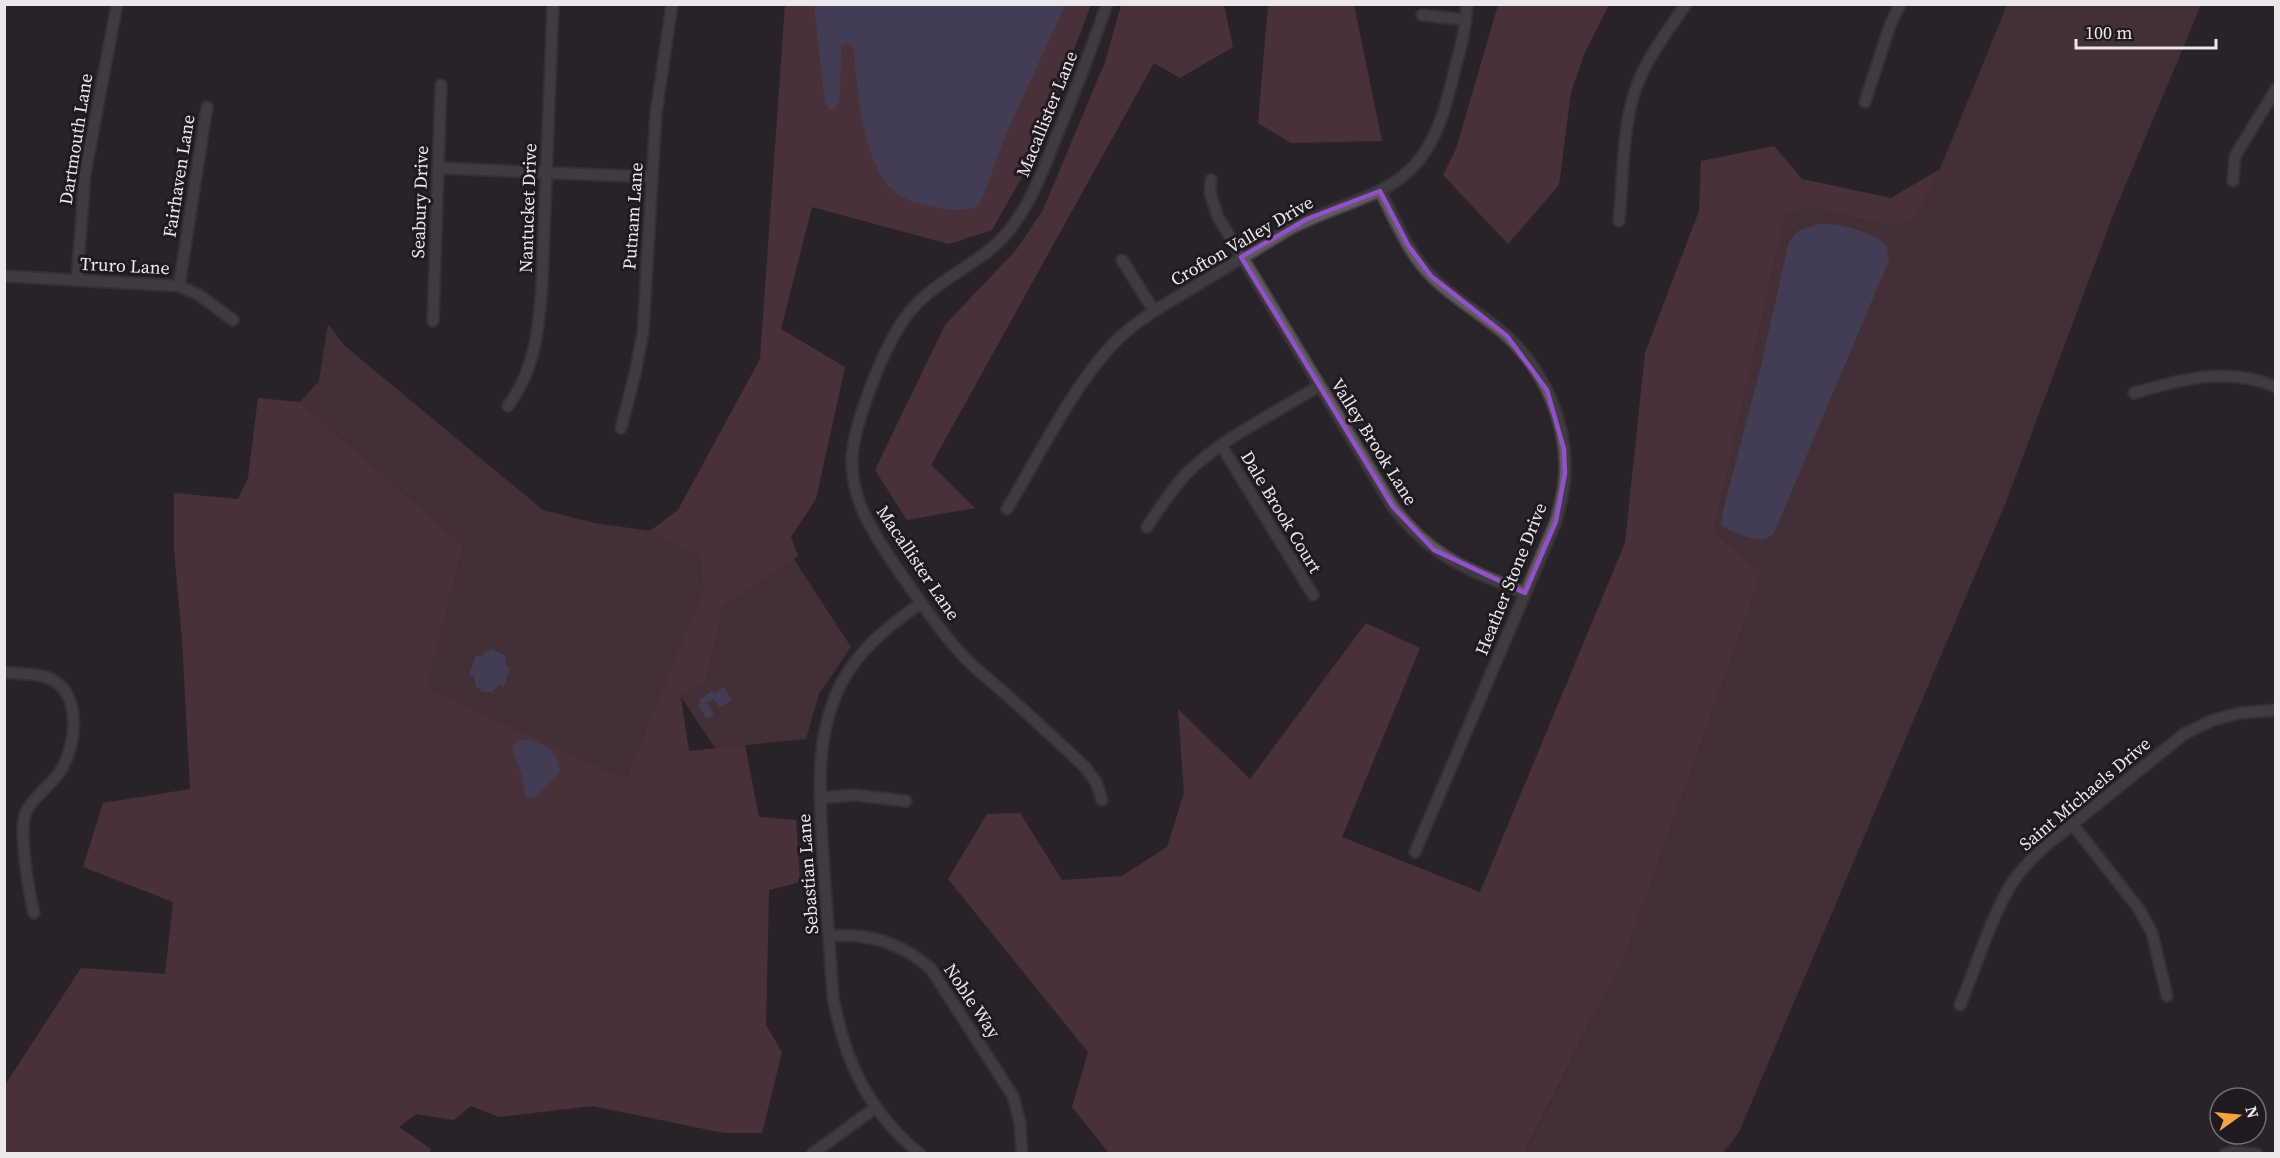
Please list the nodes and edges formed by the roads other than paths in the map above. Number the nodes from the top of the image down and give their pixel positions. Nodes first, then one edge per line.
1 (117, 4) edge
2 (553, 4) edge
3 (672, 4) edge
4 (1107, 4) edge
5 (1467, 4) edge
6 (1686, 4) edge
7 (1900, 4) edge
8 (1422, 15) dead end
9 (1466, 20) junction
10 (441, 85) dead end
11 (2276, 89) edge
12 (1865, 102) dead end
13 (207, 107) dead end
14 (438, 168) junction
15 (546, 172) junction
16 (652, 177) junction
17 (1211, 180) dead end
18 (2233, 181) dead end
19 (1380, 191) junction
20 (1619, 221) dead end
21 (1241, 257) junction
22 (1122, 260) dead end
23 (4, 276) edge
24 (76, 280) junction
25 (179, 286) junction
26 (1154, 311) junction
27 (233, 320) dead end
28 (433, 321) dead end
29 (1319, 386) junction
30 (2276, 387) edge
31 (2134, 393) dead end
32 (508, 406) dead end
33 (621, 428) dead end
34 (1221, 445) junction
35 (1007, 509) dead end
36 (1147, 527) dead end
37 (1525, 593) junction
38 (1312, 595) dead end
39 (921, 603) junction
40 (4, 672) edge
41 (2276, 710) edge
42 (820, 798) junction
43 (1102, 800) dead end
44 (906, 801) dead end
45 (2073, 825) junction
46 (1415, 852) dead end
47 (34, 913) dead end
48 (829, 936) junction
49 (2168, 996) dead end
50 (1960, 1005) dead end
51 (875, 1108) junction
52 (812, 1154) edge
53 (920, 1154) edge
54 (1022, 1154) edge
55 (2225, 1154) edge
56 (2257, 1154) edge

1 - 24 street, Dartmouth Lane
2 - 15 street, Nantucket Drive
3 - 16 street, Putnam Lane
4 - 39 street, Macallister Lane
5 - 9 street, Crofton Valley Drive
6 - 20 street
7 - 12 street
8 - 9 street
9 - 19 street, Crofton Valley Drive
10 - 14 street, Seabury Drive
11 - 18 street
13 - 25 street, Fairhaven Lane
14 - 15 street
14 - 28 street, Seabury Drive
15 - 16 street
15 - 32 street, Nantucket Drive
16 - 33 street, Putnam Lane
17 - 21 street, Valley Brook Lane
19 - 21 street, Crofton Valley Drive
19 - 37 street, Heather Stone Drive
21 - 26 street, Crofton Valley Drive
21 - 29 street, Valley Brook Lane
22 - 26 street
23 - 24 street, Truro Lane
24 - 25 street, Truro Lane
25 - 27 street, Truro Lane
26 - 35 street, Crofton Valley Drive
29 - 34 street
29 - 37 street, Valley Brook Lane
30 - 31 street
34 - 36 street
34 - 38 street, Dale Brook Court
37 - 46 street, Heather Stone Drive
39 - 42 street, Sebastian Lane
39 - 43 street, Macallister Lane
40 - 47 street
41 - 45 street, Saint Michaels Drive
42 - 44 street
42 - 48 street, Sebastian Lane
45 - 49 street
45 - 50 street, Saint Michaels Drive
48 - 51 street, Sebastian Lane
48 - 54 street, Noble Way
51 - 52 street
51 - 53 street, Sebastian Lane
55 - 56 street

